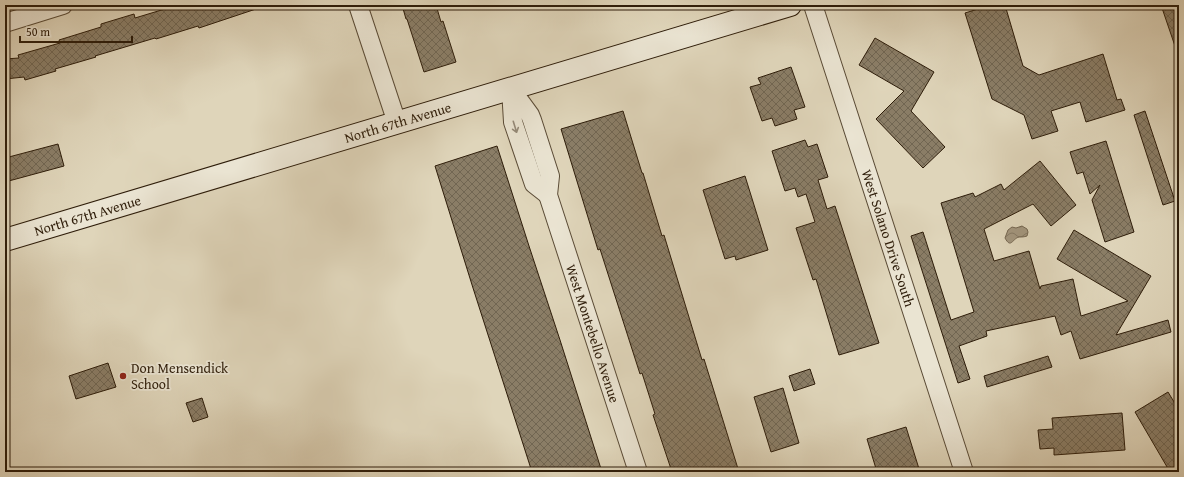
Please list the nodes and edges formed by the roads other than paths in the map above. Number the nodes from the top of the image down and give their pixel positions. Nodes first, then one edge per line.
1 (63, 5) edge
2 (358, 5) edge
3 (790, 5) edge
4 (813, 5) edge
5 (5, 23) edge
6 (511, 89) junction
7 (397, 123) junction
8 (5, 240) edge
9 (638, 472) edge
10 (964, 472) edge

1 - 5 street
2 - 7 street
3 - 6 main road, North 67th Avenue
4 - 10 street, West Solano Drive South
6 - 7 main road, North 67th Avenue
6 - 9 street, West Montebello Avenue
7 - 8 main road, North 67th Avenue

